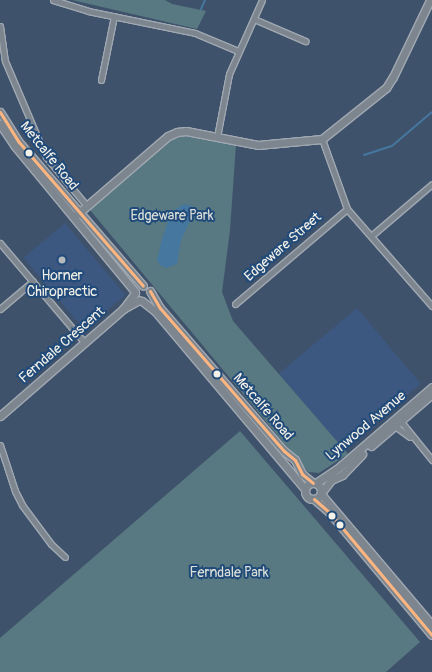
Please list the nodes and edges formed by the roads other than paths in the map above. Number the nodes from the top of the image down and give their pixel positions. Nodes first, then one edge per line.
1 (53, 0) edge
2 (262, 0) edge
3 (430, 0) edge
4 (114, 16) junction
5 (254, 19) junction
6 (0, 26) edge
7 (305, 41) dead end
8 (238, 51) junction
9 (100, 80) dead end
10 (0, 112) edge
11 (0, 124) edge
12 (217, 137) junction
13 (322, 139) junction
14 (432, 184) edge
15 (87, 206) junction
16 (347, 208) junction
17 (76, 215) junction
18 (371, 236) junction
19 (0, 243) edge
20 (33, 281) junction
21 (143, 286) junction
22 (150, 291) junction
23 (135, 293) junction
24 (141, 301) junction
25 (235, 304) dead end
26 (432, 306) edge
27 (0, 309) edge
28 (123, 309) junction
29 (84, 342) junction
30 (186, 343) junction
31 (432, 388) edge
32 (432, 394) edge
33 (0, 416) edge
34 (396, 422) junction
35 (0, 445) edge
36 (432, 460) edge
37 (314, 483) junction
38 (305, 489) junction
39 (321, 493) junction
40 (314, 500) junction
41 (65, 557) dead end
42 (432, 625) edge
43 (432, 635) edge

1 - 4 street
2 - 5 street
3 - 13 main road
4 - 8 street
4 - 9 street
5 - 7 street
5 - 8 street
6 - 15 street
8 - 12 street
10 - 17 main road, Metcalfe Road
11 - 17 main road, Metcalfe Road
12 - 13 main road
12 - 15 main road
13 - 16 street
14 - 18 street
15 - 17 main road
16 - 18 street
16 - 25 street, Edgeware Street
17 - 21 main road, Metcalfe Road
17 - 23 main road, Metcalfe Road
18 - 26 street
19 - 20 street
20 - 27 street
20 - 29 street
21 - 22 main road, Metcalfe Road
21 - 23 main road
22 - 24 main road
22 - 30 main road, Metcalfe Road
23 - 24 main road, Metcalfe Road
23 - 28 main road, Ferndale Crescent
24 - 28 main road, Ferndale Crescent
24 - 30 main road, Metcalfe Road
28 - 29 main road, Ferndale Crescent
29 - 33 main road, Ferndale Crescent
30 - 37 main road, Metcalfe Road
30 - 38 main road, Metcalfe Road
31 - 34 main road, Lynwood Avenue
32 - 34 main road, Lynwood Avenue
34 - 36 street
34 - 37 main road, Lynwood Avenue
34 - 39 main road, Lynwood Avenue
35 - 41 street
37 - 38 main road
37 - 39 main road, Metcalfe Road
38 - 40 main road, Metcalfe Road
39 - 40 main road
39 - 42 main road, Metcalfe Road
40 - 43 main road, Metcalfe Road

